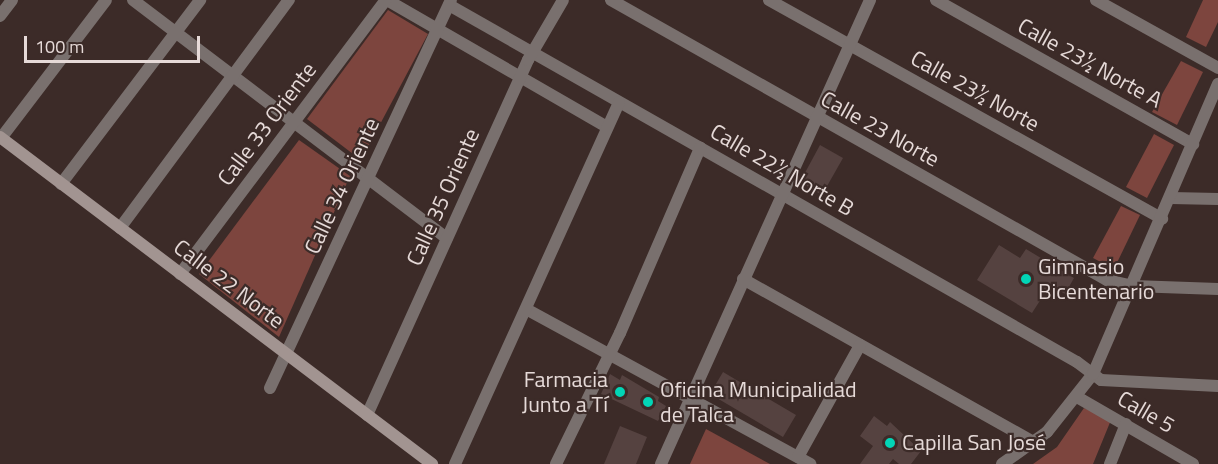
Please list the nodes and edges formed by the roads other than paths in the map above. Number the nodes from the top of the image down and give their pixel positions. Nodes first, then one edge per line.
1 (12, 0) edge
2 (106, 0) edge
3 (133, 0) edge
4 (200, 0) edge
5 (289, 0) edge
6 (387, 0) edge
7 (562, 0) edge
8 (611, 0) edge
9 (769, 0) edge
10 (870, 0) edge
11 (936, 0) edge
12 (1096, 0) edge
13 (450, 3) edge
14 (0, 16) edge
15 (438, 29) junction
16 (176, 32) junction
17 (850, 45) junction
18 (532, 52) junction
19 (1218, 68) edge
20 (233, 76) junction
21 (520, 77) junction
22 (1218, 84) edge
23 (619, 102) junction
24 (1214, 103) edge
25 (817, 118) junction
26 (294, 123) junction
27 (607, 128) junction
28 (1, 137) edge
29 (1193, 144) junction
30 (700, 148) junction
31 (368, 179) junction
32 (61, 183) junction
33 (783, 195) junction
34 (1170, 198) junction
35 (1218, 199) edge
36 (1162, 219) junction
37 (120, 228) junction
38 (447, 238) junction
39 (180, 274) junction
40 (743, 279) junction
41 (1133, 286) junction
42 (1218, 289) edge
43 (525, 309) junction
44 (860, 345) junction
45 (609, 353) junction
46 (287, 354) junction
47 (1092, 374) junction
48 (1218, 386) edge
49 (270, 388) dead end
50 (690, 397) junction
51 (1077, 397) junction
52 (367, 414) junction
53 (1126, 423) junction
54 (1035, 443) junction
55 (798, 457) junction
56 (432, 464) edge
57 (455, 464) edge
58 (556, 464) edge
59 (661, 464) edge
60 (810, 464) edge
61 (1002, 464) edge
62 (1110, 464) edge
63 (1193, 464) edge

1 - 14 street
2 - 28 street
3 - 16 street
4 - 16 street
5 - 20 street
6 - 15 street
6 - 26 street, Calle 33 Oriente
7 - 18 street, Calle 35 Oriente
8 - 25 street, Calle 23 Norte
9 - 17 street, Calle 23½ Norte
10 - 17 street
11 - 29 street, Calle 23½ Norte A
12 - 19 street
13 - 15 street, Calle 34 Oriente
13 - 18 street, Calle 22½ Norte B
15 - 21 street
15 - 31 street, Calle 34 Oriente
16 - 20 street
16 - 32 street
17 - 25 street
17 - 36 street, Calle 23½ Norte
18 - 21 street, Calle 35 Oriente
18 - 23 street, Calle 22½ Norte B
20 - 26 street
20 - 37 street
21 - 27 street
21 - 38 street, Calle 35 Oriente
22 - 24 street
23 - 27 street
23 - 30 street, Calle 22½ Norte B
24 - 29 street
25 - 33 street
25 - 41 street, Calle 23 Norte
26 - 31 street
26 - 39 street, Calle 33 Oriente
27 - 43 street
28 - 32 street, Calle 22 Norte
29 - 34 street
30 - 33 street, Calle 22½ Norte B
30 - 45 street
31 - 38 street
31 - 46 street, Calle 34 Oriente
32 - 37 street, Calle 22 Norte
33 - 40 street
33 - 47 street, Calle 22½ Norte B
34 - 35 street
34 - 36 street
36 - 41 street
37 - 39 street, Calle 22 Norte
38 - 52 street, Calle 35 Oriente
39 - 46 street, Calle 22 Norte
40 - 44 street
40 - 50 street
41 - 42 street, Calle 23 Norte
41 - 47 street
43 - 45 street
43 - 57 street
44 - 54 street
44 - 55 street
45 - 50 street
45 - 58 street
46 - 49 street, Calle 34 Oriente
46 - 52 street, Calle 22 Norte
47 - 48 street
47 - 51 street
50 - 55 street
50 - 59 street
51 - 53 street, Calle 5
51 - 54 street
52 - 56 street, Calle 22 Norte
53 - 62 street
53 - 63 street, Calle 5
54 - 61 street
55 - 60 street

